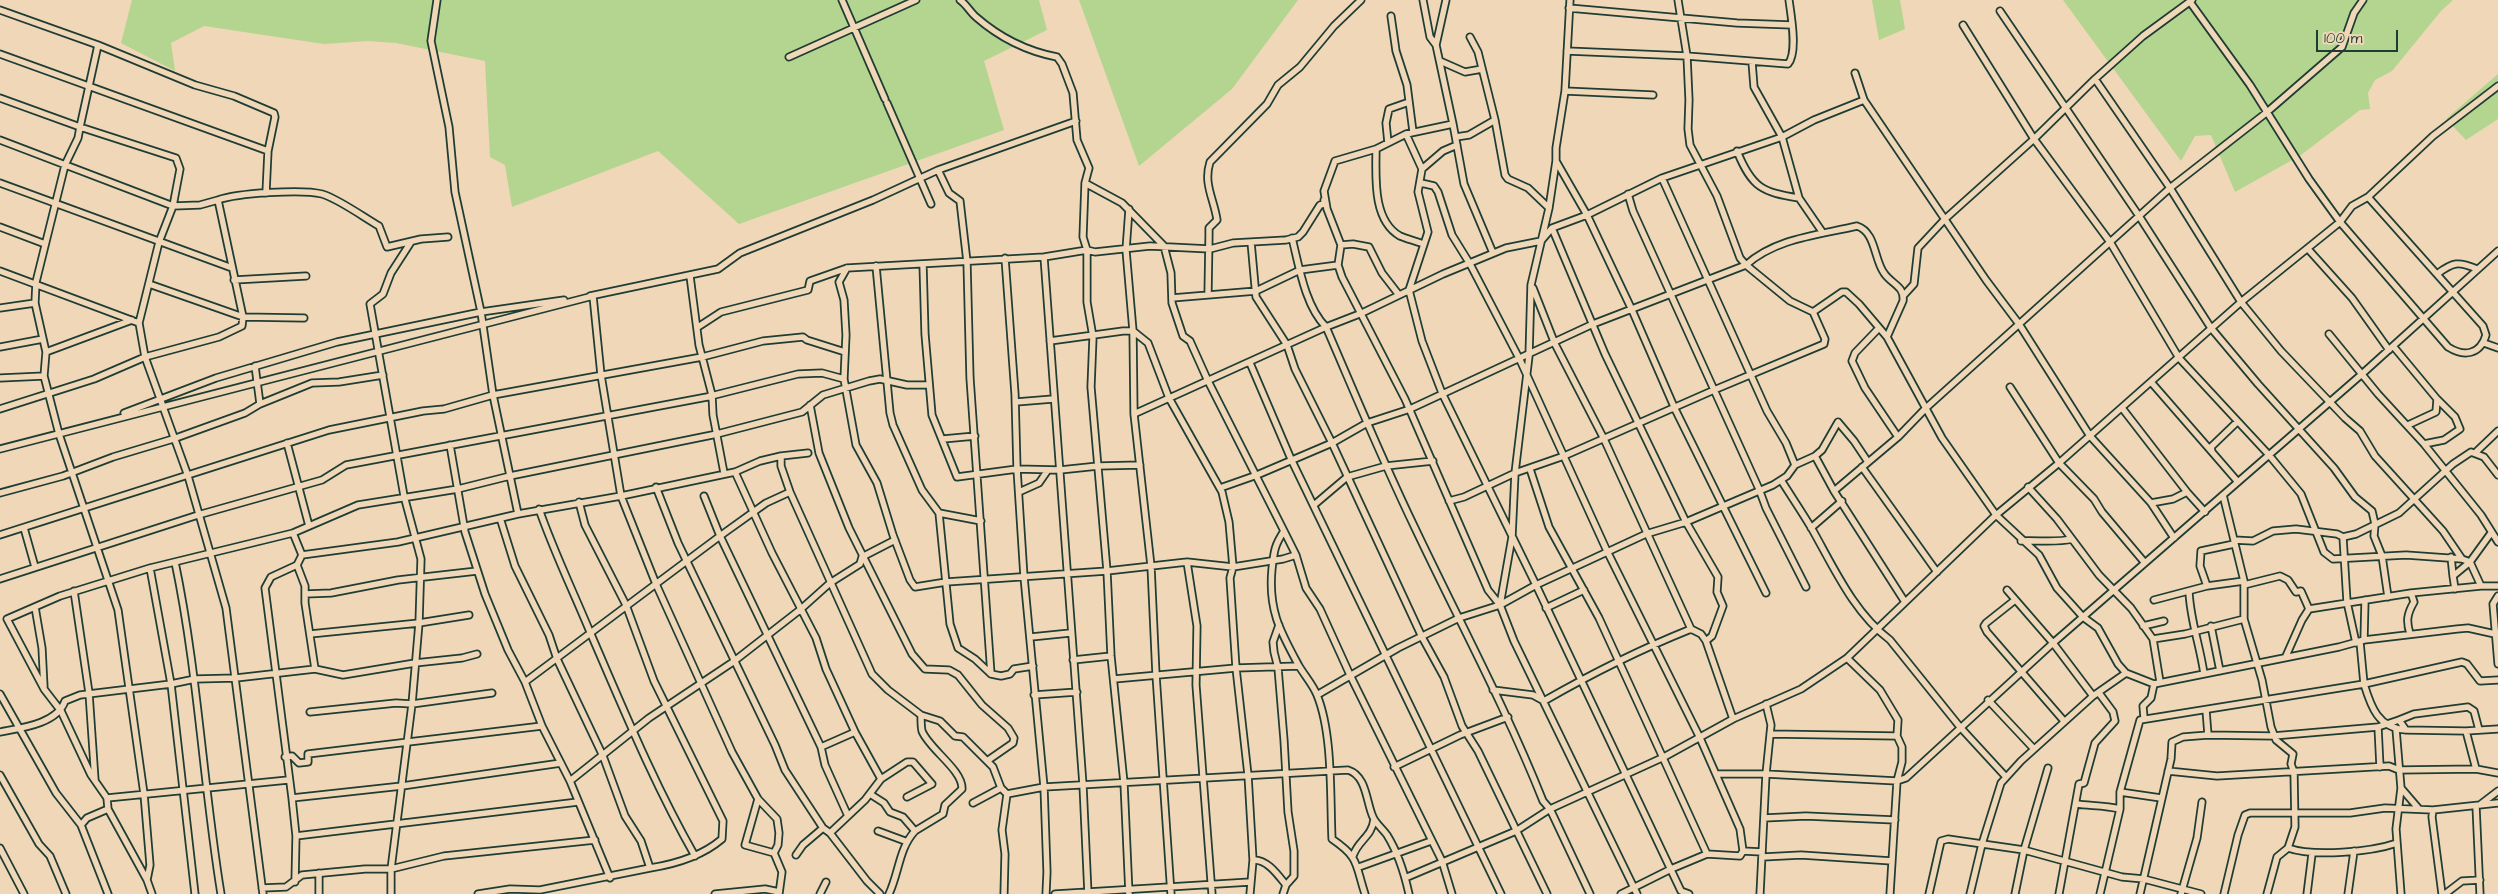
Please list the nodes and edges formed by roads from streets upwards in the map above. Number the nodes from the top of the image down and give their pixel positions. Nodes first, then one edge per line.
1 (437, 0) edge
2 (842, 0) edge
3 (916, 0) edge
4 (960, 0) edge
5 (1361, 0) edge
6 (1423, 0) edge
7 (1446, 0) edge
8 (1570, 0) edge
9 (1678, 0) edge
10 (1789, 0) edge
11 (2363, 0) edge
12 (2191, 1) edge
13 (1570, 8) junction
14 (0, 10) edge
15 (2000, 11) dead end
16 (1391, 16) dead end
17 (1680, 17) junction
18 (1792, 25) junction
19 (1963, 25) dead end
20 (854, 28) junction
21 (1470, 37) dead end
22 (98, 45) junction
23 (1436, 45) junction
24 (1567, 51) junction
25 (0, 54) edge
26 (1687, 56) junction
27 (789, 57) dead end
28 (1440, 61) junction
29 (1752, 62) junction
30 (1482, 69) junction
31 (1855, 73) dead end
32 (2095, 79) junction
33 (89, 85) junction
34 (2498, 86) edge
35 (1565, 91) junction
36 (1653, 96) dead end
37 (0, 98) edge
38 (1864, 100) junction
39 (1409, 102) junction
40 (2066, 107) junction
41 (2266, 113) junction
42 (1076, 120) junction
43 (1495, 120) junction
44 (1453, 124) junction
45 (80, 127) junction
46 (1413, 132) junction
47 (1406, 134) junction
48 (1456, 137) junction
49 (1782, 137) junction
50 (2034, 139) junction
51 (0, 140) edge
52 (1388, 143) junction
53 (1457, 145) junction
54 (1376, 149) junction
55 (268, 151) junction
56 (1737, 151) junction
57 (1556, 161) junction
58 (1700, 164) junction
59 (65, 165) junction
60 (1422, 169) junction
61 (938, 170) junction
62 (1662, 178) junction
63 (920, 179) junction
64 (0, 183) edge
65 (1085, 183) junction
66 (1421, 183) junction
67 (2170, 188) junction
68 (1324, 190) junction
69 (266, 193) junction
70 (1628, 194) junction
71 (2368, 196) junction
72 (1799, 198) junction
73 (218, 200) junction
74 (56, 204) junction
75 (931, 204) dead end
76 (173, 206) junction
77 (1549, 208) junction
78 (1129, 209) junction
79 (1587, 215) junction
80 (2139, 216) junction
81 (1945, 219) junction
82 (2340, 222) junction
83 (0, 227) edge
84 (1552, 228) junction
85 (1822, 233) junction
86 (448, 237) dead end
87 (1292, 238) junction
88 (1541, 241) junction
89 (159, 242) junction
90 (411, 242) junction
91 (1251, 242) junction
92 (2110, 242) junction
93 (45, 244) junction
94 (1423, 244) junction
95 (1164, 246) junction
96 (1341, 246) junction
97 (1210, 249) junction
98 (2308, 249) junction
99 (1087, 250) junction
100 (1126, 250) junction
101 (2498, 251) edge
102 (1493, 253) junction
103 (1044, 257) junction
104 (1005, 258) junction
105 (968, 262) junction
106 (923, 264) junction
107 (1470, 264) junction
108 (1338, 265) junction
109 (1746, 265) junction
110 (876, 266) junction
111 (232, 268) junction
112 (848, 268) junction
113 (2477, 269) junction
114 (1300, 270) junction
115 (0, 271) edge
116 (2437, 274) junction
117 (306, 276) dead end
118 (690, 276) junction
119 (1708, 279) junction
120 (234, 280) junction
121 (36, 282) junction
122 (149, 284) junction
123 (1531, 284) junction
124 (1409, 290) junction
125 (1256, 291) junction
126 (2451, 292) junction
127 (1672, 294) junction
128 (1208, 295) junction
129 (1400, 295) junction
130 (1904, 295) junction
131 (593, 296) junction
132 (1172, 298) junction
133 (2241, 302) junction
134 (35, 303) junction
135 (0, 308) edge
136 (1632, 310) junction
137 (481, 312) junction
138 (1813, 312) junction
139 (1362, 313) junction
140 (243, 317) junction
141 (304, 318) dead end
142 (132, 320) junction
143 (2422, 320) junction
144 (139, 323) junction
145 (1593, 324) junction
146 (2019, 324) junction
147 (698, 327) junction
148 (1326, 327) junction
149 (1879, 328) junction
150 (2211, 328) junction
151 (1133, 331) junction
152 (374, 333) junction
153 (2330, 334) dead end
154 (1093, 337) junction
155 (1887, 337) junction
156 (43, 339) junction
157 (1050, 341) junction
158 (2484, 343) junction
159 (1555, 344) junction
160 (1287, 345) junction
161 (0, 346) edge
162 (2391, 348) junction
163 (2498, 348) edge
164 (46, 352) junction
165 (845, 352) junction
166 (1529, 356) junction
167 (145, 357) junction
168 (702, 357) junction
169 (2179, 358) junction
170 (1520, 360) junction
171 (1250, 363) junction
172 (255, 366) junction
173 (1751, 373) junction
174 (2362, 374) junction
175 (383, 375) junction
176 (601, 375) junction
177 (44, 376) junction
178 (0, 378) edge
179 (1527, 378) junction
180 (844, 379) junction
181 (1208, 381) junction
182 (888, 382) junction
183 (2151, 382) junction
184 (845, 386) junction
185 (929, 386) junction
186 (2010, 387) dead end
187 (1714, 390) junction
188 (1442, 393) junction
189 (49, 394) junction
190 (712, 394) junction
191 (493, 395) junction
192 (1169, 398) junction
193 (2437, 398) junction
194 (1053, 399) junction
195 (160, 400) junction
196 (2330, 401) junction
197 (1016, 402) junction
198 (260, 404) junction
199 (810, 405) junction
200 (1926, 408) junction
201 (2122, 408) junction
202 (0, 409) edge
203 (1410, 409) junction
204 (1675, 409) junction
205 (609, 414) junction
206 (1134, 414) junction
207 (391, 417) junction
208 (2237, 422) junction
209 (1367, 423) junction
210 (1640, 424) junction
211 (2408, 425) junction
212 (2299, 429) junction
213 (2498, 431) edge
214 (60, 434) junction
215 (501, 434) junction
216 (717, 434) junction
217 (976, 436) junction
218 (2090, 436) junction
219 (1898, 437) junction
220 (173, 439) junction
221 (943, 439) junction
222 (1604, 439) junction
223 (286, 443) junction
224 (1332, 443) junction
225 (450, 444) junction
226 (2424, 444) junction
227 (0, 450) edge
228 (2212, 452) junction
229 (2476, 452) junction
230 (808, 453) dead end
231 (615, 454) junction
232 (2269, 455) junction
233 (398, 456) junction
234 (781, 456) junction
235 (1564, 456) junction
236 (1816, 456) junction
237 (1290, 460) junction
238 (1433, 461) junction
239 (1868, 462) junction
240 (2059, 463) junction
241 (1140, 465) junction
242 (1795, 465) junction
243 (1098, 466) junction
244 (1386, 466) junction
245 (1862, 467) junction
246 (1017, 469) junction
247 (1530, 469) junction
248 (1048, 470) junction
249 (1060, 470) junction
250 (2446, 470) junction
251 (735, 472) junction
252 (72, 473) junction
253 (724, 473) junction
254 (979, 473) junction
255 (1515, 473) junction
256 (2498, 475) edge
257 (188, 476) junction
258 (510, 476) junction
259 (1258, 476) junction
260 (1347, 477) junction
261 (1781, 480) junction
262 (2238, 482) junction
263 (1488, 486) junction
264 (299, 487) junction
265 (656, 487) junction
266 (2028, 487) junction
267 (1220, 488) junction
268 (458, 489) junction
269 (1760, 489) junction
270 (1834, 491) junction
271 (790, 492) junction
272 (1019, 492) junction
273 (2187, 492) junction
274 (0, 493) edge
275 (2223, 495) junction
276 (404, 496) junction
277 (621, 496) junction
278 (704, 496) dead end
279 (2414, 499) junction
280 (1449, 501) junction
281 (1842, 501) junction
282 (579, 502) junction
283 (2151, 503) junction
284 (1314, 505) junction
285 (1722, 506) junction
286 (84, 508) junction
287 (539, 509) junction
288 (754, 511) junction
289 (2205, 512) junction
290 (939, 513) junction
291 (518, 514) junction
292 (1996, 515) junction
293 (198, 516) junction
294 (500, 518) junction
295 (981, 522) junction
296 (1686, 522) junction
297 (2375, 524) junction
298 (309, 526) junction
299 (464, 526) junction
300 (24, 528) junction
301 (1812, 528) junction
302 (1284, 531) junction
303 (2317, 532) junction
304 (292, 533) junction
305 (2491, 533) junction
306 (1646, 534) junction
307 (0, 535) edge
308 (720, 536) junction
309 (1512, 537) junction
310 (2343, 537) junction
311 (415, 538) junction
312 (2174, 538) junction
313 (2072, 539) junction
314 (895, 540) junction
315 (2021, 541) junction
316 (2234, 542) junction
317 (2498, 542) edge
318 (96, 547) junction
319 (1607, 551) junction
320 (209, 552) junction
321 (302, 555) junction
322 (1296, 555) junction
323 (2382, 556) junction
324 (862, 557) junction
325 (2344, 557) junction
326 (2451, 557) junction
327 (2462, 559) junction
328 (687, 561) junction
329 (1273, 561) junction
330 (175, 562) junction
331 (1187, 562) junction
332 (2470, 562) junction
333 (2145, 563) junction
334 (297, 565) junction
335 (1151, 566) junction
336 (35, 567) junction
337 (1233, 567) junction
338 (150, 568) junction
339 (1573, 568) junction
340 (1107, 571) junction
341 (477, 572) junction
342 (1937, 572) junction
343 (1067, 574) junction
344 (2453, 576) junction
345 (1024, 577) junction
346 (420, 578) junction
347 (0, 579) edge
348 (984, 581) junction
349 (108, 582) junction
350 (946, 582) junction
351 (830, 583) junction
352 (2244, 583) junction
353 (656, 584) junction
354 (1536, 585) junction
355 (2207, 586) junction
356 (2481, 586) junction
357 (2498, 586) edge
358 (1806, 587) dead end
359 (2455, 589) junction
360 (1584, 590) junction
361 (2007, 590) dead end
362 (2112, 590) junction
363 (74, 591) junction
364 (2189, 591) junction
365 (1766, 593) dead end
366 (2411, 593) junction
367 (305, 594) junction
368 (2498, 596) edge
369 (2388, 598) junction
370 (2015, 600) junction
371 (2154, 600) dead end
372 (2365, 600) junction
373 (1905, 602) junction
374 (2347, 602) junction
375 (626, 605) junction
376 (1500, 605) junction
377 (35, 607) junction
378 (1546, 608) junction
379 (802, 609) junction
380 (2309, 609) junction
381 (469, 615) dead end
382 (2083, 617) junction
383 (7, 618) junction
384 (1459, 618) junction
385 (2244, 619) junction
386 (0, 621) edge
387 (2164, 621) dead end
388 (419, 624) junction
389 (1279, 625) junction
390 (2143, 626) junction
391 (2211, 626) junction
392 (1691, 629) junction
393 (1876, 629) junction
394 (2194, 630) junction
395 (590, 632) junction
396 (768, 633) junction
397 (1070, 633) junction
398 (310, 634) junction
399 (2410, 634) junction
400 (2495, 634) junction
401 (1032, 637) junction
402 (1422, 637) junction
403 (2153, 639) junction
404 (2360, 641) junction
405 (1706, 642) junction
406 (2053, 643) junction
407 (1653, 644) junction
408 (476, 654) dead end
409 (1111, 656) junction
410 (1386, 656) junction
411 (2286, 656) junction
412 (1847, 658) junction
413 (557, 659) junction
414 (1073, 660) junction
415 (734, 662) junction
416 (415, 663) junction
417 (1618, 663) junction
418 (2256, 663) junction
419 (2498, 664) edge
420 (1033, 666) junction
421 (1299, 666) junction
422 (1236, 668) junction
423 (1278, 668) junction
424 (315, 669) junction
425 (2022, 671) junction
426 (2220, 671) junction
427 (1196, 672) junction
428 (276, 673) junction
429 (2126, 673) junction
430 (991, 674) junction
431 (2204, 674) junction
432 (1156, 675) junction
433 (1350, 675) junction
434 (236, 678) junction
435 (195, 679) junction
436 (1581, 679) junction
437 (1114, 680) junction
438 (2498, 680) edge
439 (525, 682) junction
440 (700, 683) junction
441 (2157, 683) junction
442 (171, 684) junction
443 (2364, 684) junction
444 (128, 688) junction
445 (44, 689) junction
446 (1493, 690) junction
447 (492, 692) dead end
448 (1077, 692) junction
449 (89, 693) junction
450 (0, 694) edge
451 (2096, 694) junction
452 (1034, 695) junction
453 (1317, 695) junction
454 (1988, 700) junction
455 (1544, 701) junction
456 (2265, 701) junction
457 (412, 704) junction
458 (1766, 704) junction
459 (666, 706) junction
460 (2206, 710) junction
461 (62, 711) junction
462 (310, 712) dead end
463 (921, 716) junction
464 (1508, 717) junction
465 (1733, 718) junction
466 (2144, 718) junction
467 (2064, 720) junction
468 (2399, 720) junction
469 (2389, 724) junction
470 (542, 726) junction
471 (1960, 727) junction
472 (2378, 727) junction
473 (19, 729) junction
474 (2396, 729) junction
475 (2498, 729) edge
476 (634, 730) junction
477 (2406, 730) junction
478 (2479, 730) junction
479 (2466, 731) junction
480 (0, 732) edge
481 (855, 732) junction
482 (1467, 734) junction
483 (1770, 734) junction
484 (2208, 735) junction
485 (1897, 736) junction
486 (2273, 736) junction
487 (1700, 738) junction
488 (406, 742) junction
489 (821, 747) junction
490 (2034, 749) junction
491 (1432, 750) junction
492 (603, 756) junction
493 (1664, 756) junction
494 (285, 757) junction
495 (988, 761) junction
496 (560, 763) junction
497 (2380, 766) junction
498 (1394, 767) junction
499 (2048, 768) dead end
500 (2476, 769) junction
501 (2399, 770) junction
502 (2168, 771) junction
503 (1287, 772) junction
504 (1329, 772) junction
505 (2294, 772) junction
506 (2498, 773) edge
507 (1716, 774) junction
508 (1766, 774) junction
509 (0, 775) edge
510 (1248, 775) junction
511 (1626, 775) junction
512 (2006, 777) junction
513 (881, 779) junction
514 (288, 780) junction
515 (1204, 780) junction
516 (570, 781) junction
517 (1896, 781) junction
518 (95, 782) junction
519 (1163, 782) junction
520 (1124, 783) junction
521 (250, 785) junction
522 (1083, 785) junction
523 (402, 786) junction
524 (207, 787) junction
525 (1044, 787) junction
526 (1001, 788) junction
527 (2401, 788) junction
528 (183, 791) junction
529 (2498, 791) edge
530 (1588, 792) junction
531 (2120, 792) junction
532 (144, 794) junction
533 (870, 794) junction
534 (1007, 794) junction
535 (907, 797) dead end
536 (107, 798) junction
537 (292, 798) junction
538 (2161, 798) junction
539 (758, 799) junction
540 (578, 802) junction
541 (2202, 802) dead end
542 (973, 803) dead end
543 (2498, 803) edge
544 (2076, 804) junction
545 (2478, 805) junction
546 (108, 808) junction
547 (2397, 808) junction
548 (1550, 809) junction
549 (2120, 809) junction
550 (2419, 810) junction
551 (2434, 810) junction
552 (2294, 812) junction
553 (848, 816) junction
554 (1764, 818) junction
555 (1374, 819) junction
556 (1895, 820) junction
557 (81, 825) junction
558 (397, 825) junction
559 (823, 828) junction
560 (878, 831) dead end
561 (915, 831) junction
562 (1516, 831) junction
563 (830, 833) junction
564 (296, 836) junction
565 (595, 840) junction
566 (906, 841) junction
567 (1431, 841) junction
568 (2397, 843) junction
569 (1982, 844) junction
570 (1479, 847) junction
571 (0, 848) edge
572 (2288, 848) junction
573 (2024, 850) junction
574 (1743, 851) junction
575 (2354, 851) junction
576 (774, 853) junction
577 (1707, 854) junction
578 (2312, 854) junction
579 (796, 855) dead end
580 (1763, 855) junction
581 (695, 856) junction
582 (1352, 856) junction
583 (1395, 856) junction
584 (1253, 860) junction
585 (1442, 861) junction
586 (1892, 861) junction
587 (2066, 861) junction
588 (1359, 867) junction
589 (650, 868) junction
590 (391, 869) junction
591 (1671, 869) junction
592 (2106, 872) junction
593 (319, 873) junction
594 (610, 878) junction
595 (1405, 878) junction
596 (2144, 879) junction
597 (147, 880) junction
598 (2480, 880) junction
599 (294, 882) junction
600 (826, 882) dead end
601 (1250, 882) junction
602 (1211, 884) junction
603 (1286, 885) junction
604 (1170, 886) junction
605 (262, 891) edge
606 (1636, 891) edge
607 (530, 892) edge
608 (540, 892) edge
609 (1128, 892) edge
610 (2182, 892) edge
611 (779, 893) edge
612 (1088, 893) edge
613 (24, 894) edge
614 (66, 894) edge
615 (108, 894) edge
616 (152, 894) edge
617 (194, 894) edge
618 (221, 894) edge
619 (319, 894) edge
620 (391, 894) edge
621 (478, 894) edge
622 (715, 894) edge
623 (820, 894) edge
624 (880, 894) edge
625 (889, 894) edge
626 (1004, 894) edge
627 (1046, 894) edge
628 (1055, 894) edge
629 (1171, 894) edge
630 (1212, 894) edge
631 (1250, 894) edge
632 (1284, 894) edge
633 (1365, 894) edge
634 (1409, 894) edge
635 (1452, 894) edge
636 (1501, 894) edge
637 (1547, 894) edge
638 (1590, 894) edge
639 (1620, 894) edge
640 (1689, 894) edge
641 (1760, 894) edge
642 (1890, 894) edge
643 (1929, 894) edge
644 (1970, 894) edge
645 (2015, 894) edge
646 (2059, 894) edge
647 (2100, 894) edge
648 (2140, 894) edge
649 (2202, 894) edge
650 (2224, 894) edge
651 (2267, 894) edge
652 (2307, 894) edge
653 (2348, 894) edge
654 (2401, 894) edge
655 (2443, 894) edge
656 (2480, 894) edge

1 - 137 street
2 - 20 street
3 - 20 street
4 - 42 street
5 - 97 street
6 - 23 street
7 - 23 street
8 - 13 street
9 - 17 street
10 - 18 street
11 - 41 street
12 - 32 street
12 - 41 street
13 - 17 street
13 - 24 street
14 - 22 street
15 - 40 street
16 - 39 street
17 - 18 street
17 - 26 street
18 - 29 street
19 - 50 street
20 - 27 street
20 - 63 street
21 - 30 street
22 - 33 street
22 - 55 street
23 - 28 street
24 - 26 street
24 - 35 street
25 - 33 street
26 - 29 street
26 - 58 street
28 - 30 street
28 - 44 street
29 - 49 street
30 - 43 street
31 - 38 street
32 - 40 street
32 - 67 street
33 - 45 street
33 - 55 street
34 - 71 street
35 - 36 street
35 - 57 street
37 - 45 street
38 - 49 street
38 - 81 street
39 - 46 street
39 - 52 street
40 - 50 street
40 - 80 street
41 - 67 street
41 - 82 street
42 - 61 street
42 - 65 street
43 - 48 street
43 - 77 street
44 - 46 street
44 - 48 street
45 - 59 street
45 - 76 street
46 - 47 street
47 - 52 street
47 - 60 street
48 - 53 street
49 - 56 street
49 - 72 street
50 - 81 street
50 - 92 street
51 - 59 street
52 - 54 street
53 - 60 street
53 - 102 street
54 - 68 street
54 - 94 street
55 - 69 street
56 - 58 street
56 - 72 street
57 - 77 street
57 - 79 street
58 - 62 street
58 - 109 street
59 - 74 street
59 - 76 street
60 - 66 street
61 - 63 street
61 - 105 street
62 - 70 street
62 - 119 street
63 - 75 street
63 - 118 street
64 - 74 street
65 - 78 street
65 - 99 street
66 - 94 street
66 - 107 street
67 - 80 street
67 - 133 street
68 - 87 street
68 - 96 street
69 - 73 street
69 - 90 street
70 - 79 street
70 - 127 street
71 - 82 street
71 - 116 street
72 - 85 street
73 - 76 street
73 - 111 street
74 - 89 street
74 - 93 street
76 - 89 street
77 - 88 street
78 - 95 street
78 - 100 street
79 - 84 street
79 - 136 street
80 - 92 street
80 - 150 street
81 - 130 street
81 - 146 street
82 - 98 street
82 - 143 street
83 - 93 street
84 - 88 street
84 - 145 street
85 - 109 street
85 - 130 street
86 - 90 street
87 - 91 street
87 - 114 street
88 - 102 street
88 - 123 street
89 - 111 street
89 - 122 street
90 - 152 street
91 - 97 street
91 - 125 street
92 - 146 street
92 - 169 street
93 - 121 street
94 - 124 street
95 - 97 street
95 - 100 street
95 - 132 street
96 - 108 street
96 - 129 street
97 - 128 street
98 - 133 street
98 - 162 street
99 - 100 street
99 - 103 street
99 - 154 street
100 - 151 street
101 - 113 street
102 - 107 street
103 - 104 street
103 - 157 street
104 - 105 street
104 - 197 street
105 - 106 street
105 - 217 street
106 - 110 street
106 - 185 street
107 - 124 street
107 - 170 street
108 - 114 street
108 - 139 street
109 - 119 street
109 - 138 street
110 - 112 street
110 - 182 street
111 - 120 street
112 - 147 street
112 - 165 street
113 - 116 street
113 - 126 street
114 - 125 street
114 - 148 street
115 - 121 street
116 - 126 street
117 - 120 street
118 - 131 street
118 - 147 street
119 - 127 street
119 - 173 street
120 - 140 street
121 - 134 street
121 - 142 street
122 - 140 street
122 - 144 street
123 - 159 street
123 - 166 street
124 - 129 street
124 - 188 street
125 - 128 street
125 - 160 street
126 - 143 street
126 - 158 street
127 - 136 street
127 - 187 street
128 - 132 street
129 - 139 street
130 - 155 street
131 - 137 street
131 - 176 street
131 - 227 street
132 - 181 street
133 - 150 street
133 - 196 street
134 - 135 street
134 - 156 street
136 - 145 street
136 - 204 street
137 - 152 street
137 - 191 street
138 - 149 street
138 - 173 street
139 - 148 street
139 - 203 street
140 - 141 street
140 - 167 street
142 - 144 street
142 - 164 street
143 - 158 street
143 - 162 street
144 - 167 street
145 - 159 street
145 - 210 street
146 - 200 street
146 - 218 street
147 - 168 street
148 - 160 street
148 - 209 street
149 - 155 street
149 - 219 street
150 - 169 street
150 - 212 street
151 - 154 street
151 - 192 street
151 - 206 street
152 - 172 street
152 - 175 street
153 - 174 street
154 - 157 street
154 - 243 street
155 - 200 street
156 - 161 street
156 - 164 street
157 - 194 street
158 - 163 street
159 - 166 street
159 - 222 street
160 - 171 street
160 - 224 street
162 - 174 street
162 - 193 street
164 - 177 street
165 - 168 street
165 - 180 street
166 - 170 street
166 - 179 street
167 - 189 street
167 - 195 street
168 - 176 street
168 - 190 street
169 - 183 street
169 - 208 street
170 - 179 street
170 - 188 street
171 - 181 street
171 - 237 street
172 - 195 street
172 - 198 street
173 - 187 street
173 - 242 street
174 - 196 street
174 - 211 street
175 - 198 street
175 - 207 street
176 - 191 street
176 - 205 street
177 - 178 street
177 - 189 street
179 - 235 street
179 - 255 street
180 - 184 street
180 - 190 street
181 - 192 street
181 - 259 street
182 - 184 street
182 - 185 street
182 - 290 street
183 - 201 street
183 - 228 street
184 - 199 street
184 - 314 street
185 - 221 street
186 - 240 street
187 - 204 street
187 - 269 street
188 - 203 street
188 - 263 street
189 - 202 street
189 - 214 street
190 - 205 street
190 - 216 street
191 - 207 street
191 - 215 street
192 - 206 street
192 - 267 street
193 - 211 street
193 - 226 street
194 - 197 street
194 - 249 street
195 - 214 street
195 - 220 street
196 - 212 street
196 - 279 street
197 - 246 street
198 - 220 street
199 - 216 street
199 - 324 street
200 - 219 street
200 - 292 street
201 - 218 street
201 - 273 street
203 - 209 street
203 - 238 street
204 - 210 street
204 - 285 street
205 - 215 street
205 - 231 street
206 - 241 street
207 - 223 street
207 - 233 street
208 - 228 street
208 - 232 street
209 - 224 street
209 - 244 street
210 - 222 street
210 - 296 street
211 - 226 street
212 - 232 street
212 - 297 street
213 - 229 street
214 - 227 street
214 - 252 street
215 - 225 street
215 - 258 street
216 - 231 street
216 - 253 street
217 - 221 street
217 - 254 street
218 - 240 street
218 - 283 street
219 - 239 street
220 - 252 street
220 - 257 street
221 - 254 street
222 - 235 street
222 - 306 street
223 - 257 street
223 - 264 street
224 - 237 street
224 - 260 street
225 - 233 street
225 - 268 street
226 - 250 street
228 - 262 street
229 - 250 street
229 - 256 street
230 - 234 street
231 - 258 street
231 - 277 street
232 - 262 street
232 - 303 street
233 - 264 street
233 - 276 street
234 - 251 street
234 - 271 street
235 - 247 street
235 - 319 street
236 - 239 street
236 - 242 street
236 - 270 street
237 - 259 street
237 - 284 street
238 - 244 street
238 - 280 street
239 - 245 street
240 - 266 street
240 - 333 street
241 - 243 street
241 - 335 street
242 - 261 street
243 - 249 street
243 - 340 street
244 - 260 street
244 - 384 street
245 - 270 street
245 - 342 street
246 - 248 street
246 - 254 street
246 - 272 street
247 - 255 street
247 - 339 street
248 - 249 street
248 - 272 street
249 - 343 street
250 - 279 street
250 - 305 street
251 - 253 street
251 - 288 street
252 - 274 street
252 - 286 street
253 - 265 street
254 - 295 street
255 - 263 street
255 - 309 street
257 - 286 street
257 - 293 street
258 - 268 street
258 - 291 street
259 - 267 street
259 - 302 street
260 - 284 street
260 - 402 street
261 - 269 street
261 - 301 street
262 - 275 street
263 - 280 street
263 - 309 street
264 - 293 street
264 - 298 street
265 - 277 street
265 - 328 street
266 - 292 street
266 - 313 street
267 - 337 street
268 - 276 street
268 - 299 street
269 - 285 street
269 - 358 street
270 - 281 street
271 - 288 street
271 - 351 street
272 - 345 street
273 - 283 street
273 - 289 street
275 - 289 street
275 - 316 street
276 - 298 street
276 - 311 street
277 - 282 street
277 - 353 street
278 - 308 street
279 - 297 street
279 - 327 street
280 - 376 street
281 - 301 street
281 - 373 street
282 - 287 street
282 - 375 street
283 - 312 street
284 - 410 street
285 - 296 street
285 - 365 street
286 - 300 street
286 - 318 street
287 - 291 street
287 - 395 street
288 - 308 street
288 - 379 street
289 - 312 street
290 - 295 street
290 - 350 street
291 - 294 street
292 - 315 street
292 - 342 street
293 - 318 street
293 - 320 street
294 - 299 street
294 - 413 street
295 - 348 street
296 - 306 street
296 - 405 street
297 - 310 street
297 - 323 street
298 - 304 street
299 - 311 street
299 - 341 street
300 - 307 street
300 - 336 street
301 - 393 street
302 - 322 street
302 - 329 street
303 - 310 street
303 - 316 street
303 - 325 street
304 - 320 street
304 - 321 street
305 - 317 street
305 - 332 street
306 - 319 street
306 - 392 street
308 - 328 street
308 - 396 street
309 - 354 street
309 - 376 street
310 - 325 street
311 - 321 street
311 - 346 street
312 - 333 street
313 - 315 street
313 - 362 street
314 - 324 street
314 - 350 street
315 - 382 street
316 - 352 street
316 - 355 street
318 - 336 street
318 - 349 street
319 - 339 street
319 - 407 street
320 - 330 street
320 - 434 street
321 - 334 street
322 - 329 street
322 - 433 street
323 - 325 street
323 - 326 street
323 - 369 street
324 - 351 street
324 - 495 street
325 - 374 street
326 - 327 street
326 - 344 street
327 - 332 street
328 - 353 street
328 - 415 street
329 - 337 street
329 - 389 street
330 - 338 street
330 - 435 street
331 - 335 street
331 - 337 street
331 - 427 street
332 - 344 street
332 - 356 street
333 - 362 street
334 - 367 street
334 - 428 street
335 - 340 street
335 - 432 street
336 - 347 street
337 - 422 street
338 - 349 street
338 - 442 street
339 - 354 street
339 - 360 street
340 - 343 street
340 - 409 street
341 - 346 street
341 - 439 street
342 - 373 street
343 - 345 street
343 - 397 street
344 - 359 street
345 - 348 street
345 - 401 street
346 - 367 street
346 - 388 street
348 - 350 street
348 - 430 street
349 - 363 street
349 - 444 street
350 - 430 street
351 - 379 street
351 - 463 street
352 - 355 street
352 - 380 street
352 - 385 street
353 - 375 street
353 - 440 street
354 - 376 street
354 - 378 street
355 - 364 street
356 - 357 street
356 - 359 street
359 - 366 street
360 - 378 street
360 - 417 street
361 - 370 street
362 - 382 street
362 - 390 street
363 - 377 street
363 - 449 street
364 - 371 street
364 - 394 street
366 - 369 street
366 - 399 street
367 - 398 street
368 - 400 street
369 - 372 street
370 - 406 street
370 - 425 street
372 - 374 street
372 - 404 street
373 - 393 street
374 - 380 street
374 - 404 street
375 - 395 street
375 - 459 street
376 - 384 street
376 - 455 street
377 - 383 street
377 - 445 street
378 - 436 street
379 - 396 street
379 - 481 street
380 - 411 street
381 - 388 street
382 - 406 street
382 - 429 street
383 - 386 street
383 - 445 street
384 - 402 street
384 - 446 street
385 - 391 street
385 - 418 street
387 - 390 street
388 - 398 street
388 - 416 street
389 - 421 street
389 - 423 street
390 - 403 street
391 - 394 street
391 - 426 street
392 - 405 street
392 - 407 street
393 - 412 street
393 - 471 street
394 - 403 street
394 - 431 street
395 - 413 street
395 - 476 street
396 - 415 street
396 - 489 street
397 - 401 street
397 - 414 street
398 - 424 street
399 - 400 street
399 - 404 street
400 - 419 street
401 - 420 street
402 - 410 street
402 - 482 street
403 - 441 street
404 - 411 street
404 - 443 street
405 - 465 street
406 - 425 street
406 - 451 street
407 - 417 street
407 - 487 street
408 - 416 street
409 - 414 street
409 - 437 street
410 - 433 street
410 - 491 street
411 - 418 street
412 - 458 street
412 - 485 street
413 - 439 street
413 - 492 street
414 - 448 street
415 - 440 street
415 - 559 street
416 - 424 street
416 - 457 street
417 - 436 street
417 - 493 street
418 - 426 street
418 - 456 street
420 - 430 street
420 - 452 street
421 - 423 street
421 - 453 street
422 - 423 street
422 - 427 street
422 - 510 street
423 - 503 street
424 - 428 street
425 - 454 street
425 - 467 street
426 - 431 street
427 - 432 street
427 - 515 street
428 - 434 street
428 - 494 street
429 - 441 street
429 - 451 street
431 - 441 street
432 - 437 street
432 - 519 street
433 - 453 street
433 - 498 street
434 - 435 street
434 - 521 street
435 - 442 street
435 - 524 street
436 - 455 street
436 - 511 street
437 - 520 street
438 - 443 street
439 - 470 street
440 - 459 street
440 - 539 street
441 - 466 street
442 - 444 street
442 - 528 street
443 - 456 street
443 - 469 street
444 - 449 street
444 - 532 street
445 - 461 street
446 - 455 street
446 - 464 street
447 - 457 street
448 - 452 street
448 - 522 street
449 - 461 street
449 - 518 street
450 - 473 street
451 - 467 street
451 - 544 street
452 - 525 street
453 - 504 street
454 - 471 street
454 - 490 street
455 - 530 street
456 - 460 street
456 - 486 street
457 - 462 street
457 - 488 street
458 - 465 street
458 - 483 street
459 - 476 street
459 - 581 street
460 - 466 street
460 - 484 street
461 - 473 street
461 - 518 street
463 - 495 street
463 - 561 street
464 - 482 street
464 - 548 street
465 - 487 street
466 - 531 street
467 - 490 street
468 - 469 street
468 - 477 street
468 - 478 street
469 - 472 street
469 - 474 street
470 - 488 street
470 - 496 street
471 - 512 street
471 - 517 street
472 - 486 street
472 - 497 street
473 - 480 street
473 - 557 street
474 - 477 street
474 - 501 street
475 - 478 street
476 - 492 street
476 - 581 street
477 - 479 street
478 - 479 street
479 - 500 street
481 - 489 street
481 - 513 street
482 - 491 street
482 - 562 street
483 - 485 street
483 - 508 street
484 - 486 street
484 - 502 street
485 - 517 street
486 - 505 street
487 - 493 street
487 - 507 street
488 - 494 street
488 - 523 street
489 - 553 street
490 - 512 street
491 - 498 street
491 - 570 street
492 - 516 street
492 - 589 street
493 - 511 street
493 - 577 street
494 - 514 street
495 - 526 street
496 - 516 street
496 - 523 street
497 - 501 street
497 - 505 street
498 - 567 street
499 - 573 street
500 - 501 street
500 - 506 street
501 - 527 street
502 - 505 street
502 - 538 street
503 - 504 street
503 - 510 street
503 - 603 street
504 - 555 street
504 - 582 street
505 - 552 street
507 - 508 street
507 - 574 street
508 - 517 street
508 - 554 street
509 - 614 street
510 - 515 street
510 - 584 street
511 - 530 street
511 - 591 street
512 - 569 street
513 - 533 street
513 - 535 street
514 - 521 street
514 - 537 street
515 - 519 street
515 - 602 street
516 - 540 street
517 - 556 street
518 - 536 street
519 - 520 street
519 - 604 street
520 - 522 street
520 - 609 street
521 - 524 street
521 - 605 street
522 - 525 street
522 - 612 street
523 - 537 street
523 - 558 street
524 - 528 street
524 - 618 street
525 - 534 street
525 - 627 street
526 - 534 street
526 - 542 street
527 - 547 street
527 - 550 street
528 - 532 street
528 - 617 street
529 - 545 street
530 - 548 street
530 - 606 street
531 - 538 street
531 - 549 street
532 - 536 street
532 - 597 street
533 - 553 street
533 - 561 street
534 - 626 street
536 - 546 street
537 - 564 street
538 - 596 street
539 - 576 street
539 - 576 street
540 - 558 street
540 - 565 street
541 - 610 street
543 - 545 street
544 - 549 street
544 - 587 street
545 - 551 street
545 - 598 street
546 - 557 street
546 - 597 street
547 - 550 street
547 - 552 street
547 - 568 street
548 - 562 street
548 - 638 street
549 - 592 street
550 - 551 street
551 - 655 street
552 - 572 street
552 - 650 street
553 - 563 street
554 - 556 street
554 - 580 street
555 - 582 street
555 - 583 street
556 - 586 street
557 - 615 street
558 - 564 street
558 - 590 street
559 - 563 street
559 - 579 street
560 - 566 street
561 - 566 street
562 - 570 street
562 - 637 street
563 - 624 street
564 - 599 street
565 - 590 street
565 - 594 street
566 - 625 street
567 - 583 street
567 - 585 street
568 - 575 street
568 - 654 street
569 - 573 street
569 - 643 street
569 - 644 street
570 - 585 street
570 - 636 street
571 - 613 street
572 - 578 street
572 - 651 street
573 - 587 street
573 - 645 street
574 - 577 street
574 - 580 street
575 - 578 street
575 - 653 street
576 - 611 street
577 - 591 street
578 - 652 street
580 - 586 street
580 - 641 street
581 - 589 street
582 - 588 street
583 - 588 street
583 - 595 street
584 - 601 street
584 - 603 street
585 - 595 street
585 - 635 street
586 - 642 street
587 - 592 street
587 - 646 street
588 - 633 street
589 - 594 street
590 - 593 street
590 - 620 street
591 - 606 street
591 - 640 street
592 - 596 street
592 - 647 street
593 - 599 street
593 - 619 street
594 - 608 street
595 - 634 street
596 - 610 street
596 - 648 street
597 - 616 street
598 - 655 street
598 - 656 street
599 - 605 street
600 - 623 street
601 - 602 street
601 - 631 street
602 - 604 street
602 - 630 street
603 - 632 street
604 - 609 street
604 - 629 street
606 - 639 street
607 - 608 street
607 - 621 street
609 - 612 street
610 - 649 street
611 - 622 street
612 - 628 street

